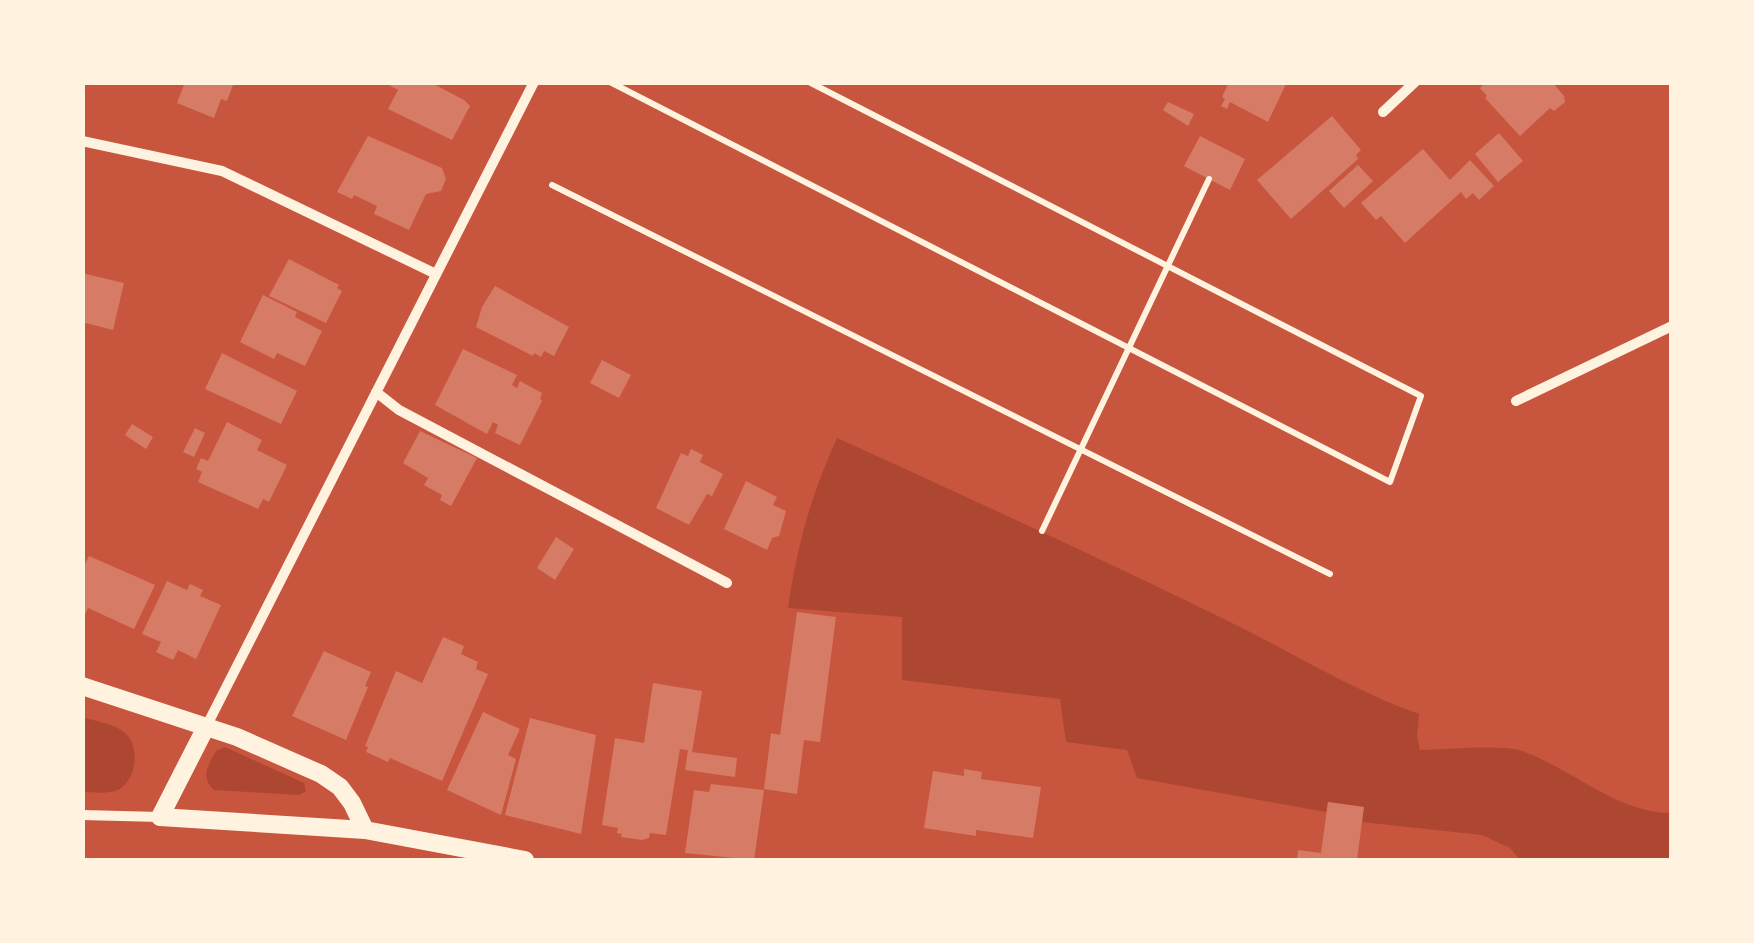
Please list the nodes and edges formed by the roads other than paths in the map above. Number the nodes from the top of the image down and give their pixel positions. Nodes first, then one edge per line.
1 (534, 82) edge
2 (1415, 82) edge
3 (1383, 112) dead end
4 (82, 141) edge
5 (436, 274) junction
6 (1672, 326) edge
7 (376, 392) junction
8 (1516, 401) dead end
9 (727, 583) dead end
10 (82, 686) edge
11 (206, 726) junction
12 (82, 816) edge
13 (160, 817) junction
14 (365, 830) junction
15 (525, 860) edge

1 - 5 street
2 - 3 street
4 - 5 street
5 - 7 street
6 - 8 street
7 - 9 street
7 - 11 street
10 - 11 street
11 - 13 street
11 - 14 street
12 - 13 street
13 - 14 street
14 - 15 street

